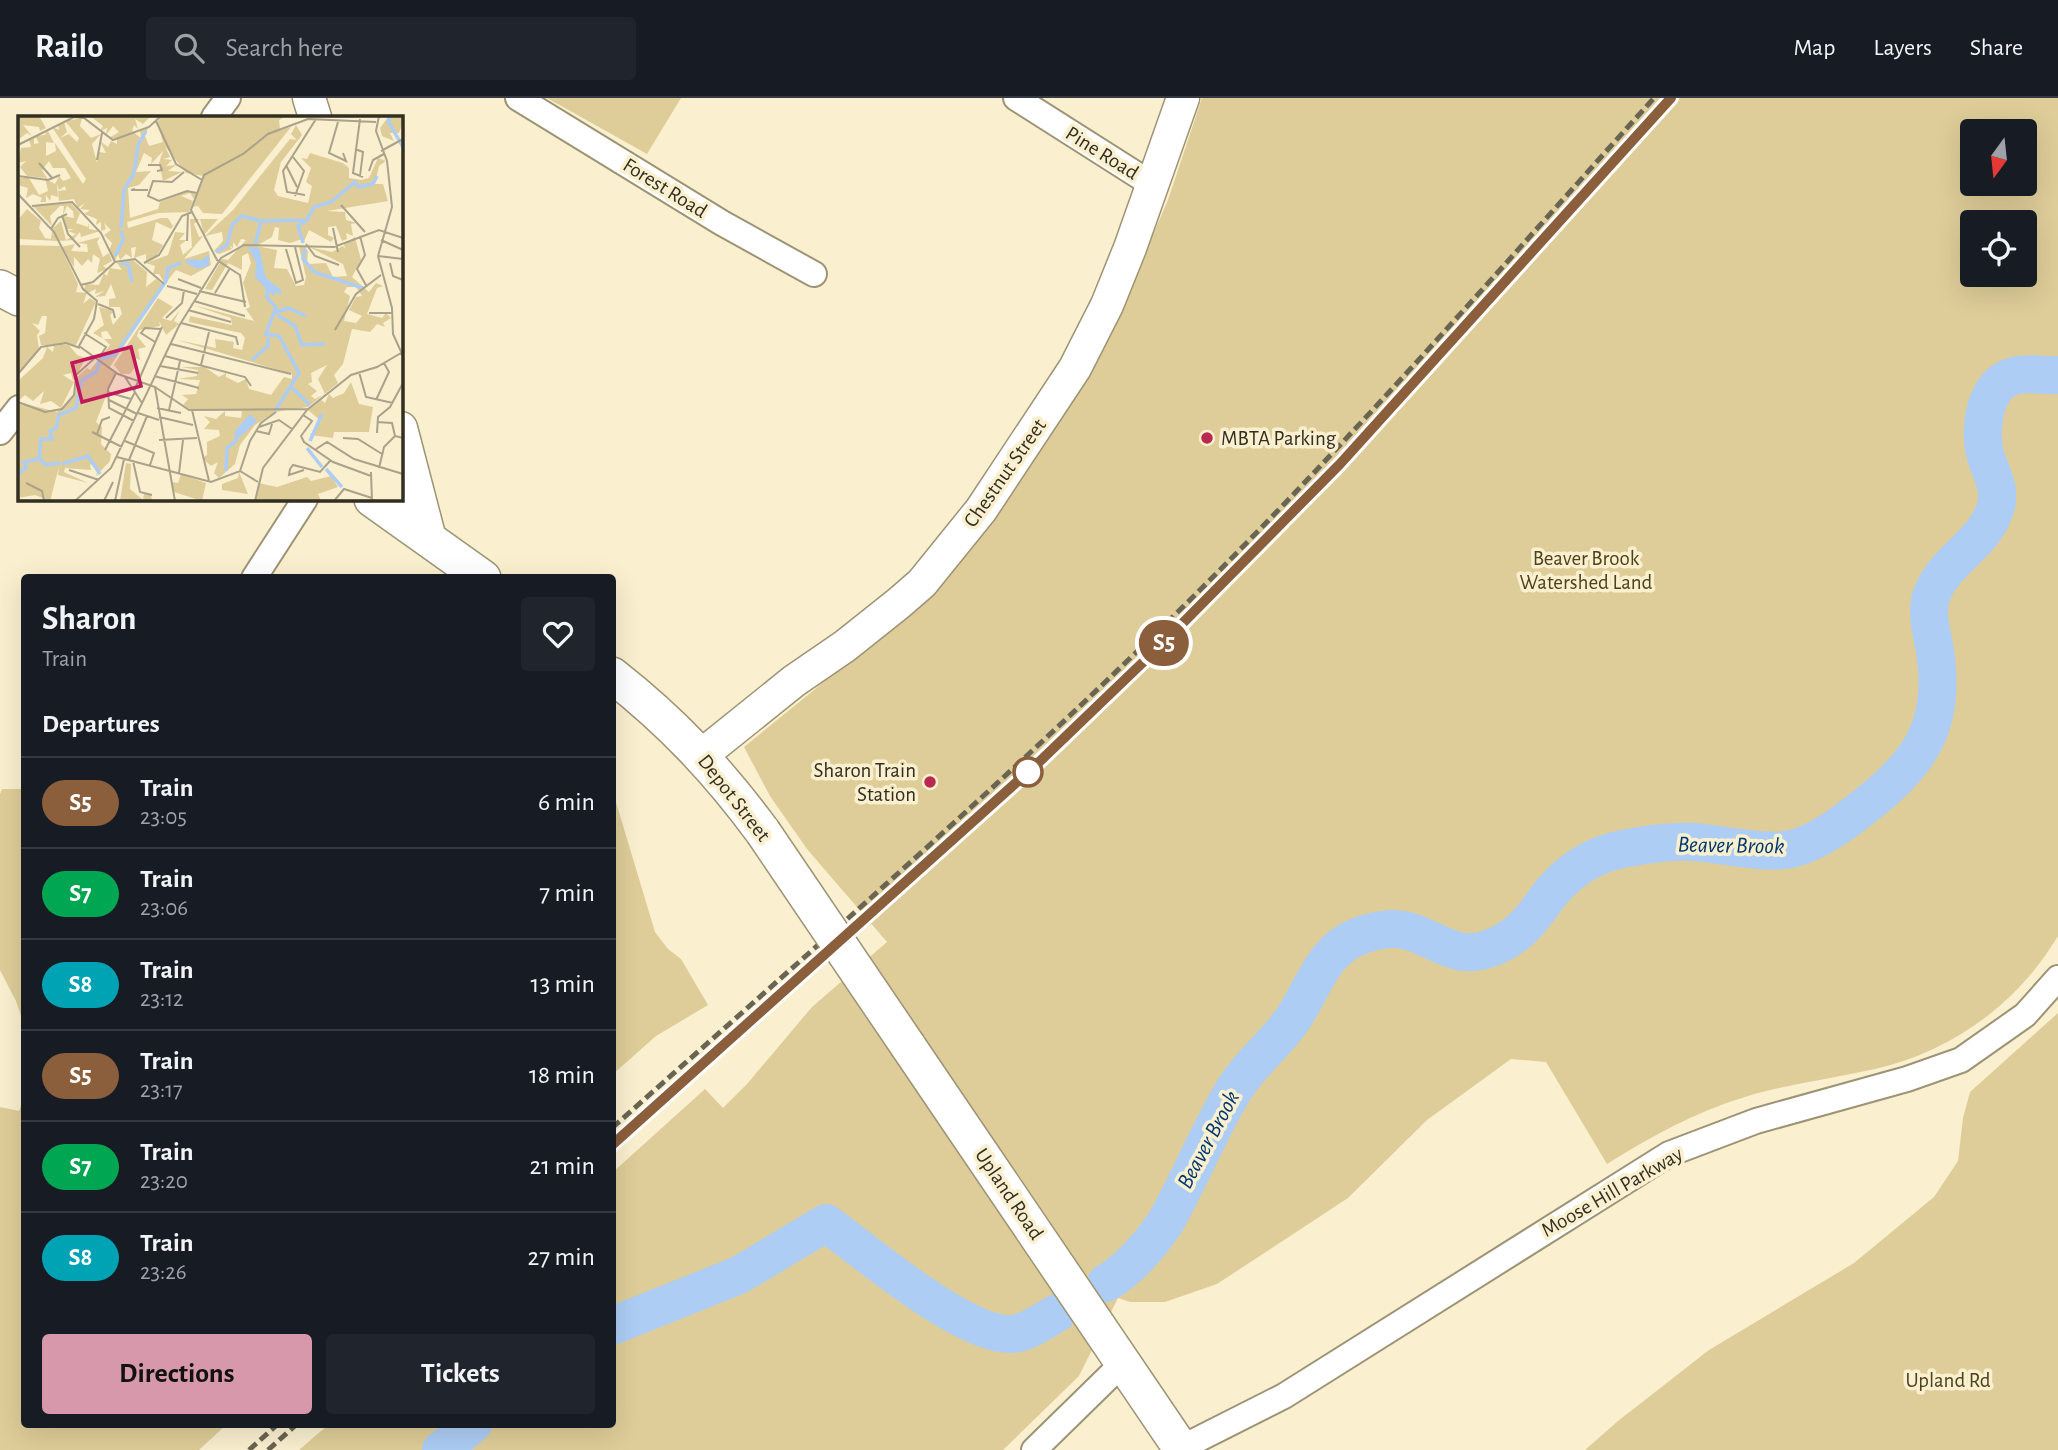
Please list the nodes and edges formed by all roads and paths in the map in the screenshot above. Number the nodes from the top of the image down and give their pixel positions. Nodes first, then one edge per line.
1 (228, 98) edge
2 (309, 98) edge
3 (518, 98) edge
4 (1016, 98) edge
5 (1183, 98) edge
6 (215, 116) edge
7 (315, 116) edge
8 (1153, 185) junction
9 (814, 274) dead end
10 (0, 288) edge
11 (18, 297) edge
12 (18, 409) edge
13 (0, 432) edge
14 (402, 432) edge
15 (304, 500) edge
16 (373, 500) edge
17 (430, 540) junction
18 (257, 574) edge
19 (477, 574) edge
20 (616, 678) edge
21 (702, 755) junction
22 (836, 938) joint
23 (2058, 978) edge
24 (1124, 1362) junction
25 (1182, 1449) edge
26 (1034, 1450) edge

1 - 6 street
2 - 7 street
3 - 9 street, Forest Road
4 - 8 street, Pine Road
5 - 8 street, Chestnut Street
8 - 21 street, Chestnut Street
10 - 11 main road
12 - 13 street
14 - 17 street
15 - 18 street
16 - 17 main road
17 - 19 main road
20 - 21 main road, Depot Street
21 - 22 main road, Depot Street, bridge
22 - 24 main road, Upland Road, bridge
23 - 25 street, Moose Hill Parkway
24 - 25 main road, Upland Road
24 - 26 street

